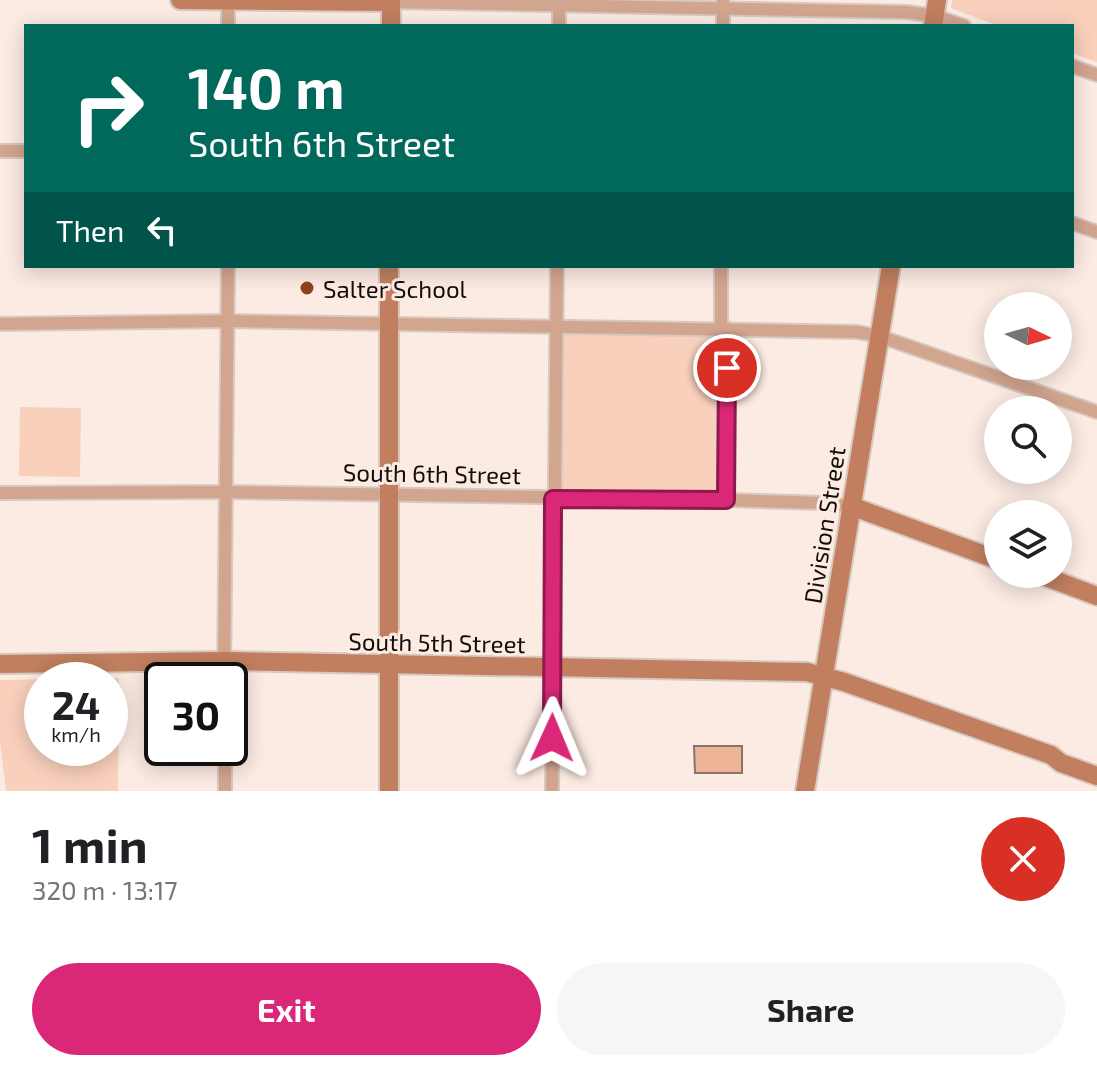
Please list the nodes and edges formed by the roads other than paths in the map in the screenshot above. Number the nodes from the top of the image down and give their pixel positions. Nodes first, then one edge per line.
1 (180, 0) edge
2 (228, 0) edge
3 (391, 1) edge
4 (559, 3) edge
5 (723, 5) edge
6 (935, 14) edge
7 (228, 24) edge
8 (391, 24) edge
9 (559, 24) edge
10 (959, 24) edge
11 (1074, 67) edge
12 (1097, 75) edge
13 (0, 151) edge
14 (24, 151) edge
15 (1074, 224) edge
16 (1097, 232) edge
17 (228, 268) edge
18 (389, 268) edge
19 (557, 268) edge
20 (721, 268) edge
21 (891, 268) edge
22 (228, 321) junction
23 (0, 324) edge
24 (389, 324) junction
25 (556, 326) junction
26 (724, 328) junction
27 (879, 336) junction
28 (1097, 412) edge
29 (226, 492) junction
30 (0, 493) edge
31 (389, 496) junction
32 (553, 499) junction
33 (726, 500) junction
34 (851, 506) junction
35 (984, 555) edge
36 (1072, 587) edge
37 (1097, 596) edge
38 (224, 662) edge
39 (0, 664) edge
40 (390, 666) junction
41 (144, 668) edge
42 (553, 668) junction
43 (248, 670) edge
44 (824, 675) junction
45 (1051, 755) junction
46 (1097, 764) edge
47 (225, 766) edge
48 (1097, 776) edge
49 (225, 791) edge
50 (389, 791) edge
51 (552, 791) edge
52 (805, 791) edge

1 - 2 street
2 - 3 street
2 - 7 street
3 - 4 street
3 - 8 street
4 - 5 street
4 - 9 street
5 - 6 street
6 - 10 street
11 - 12 street
13 - 14 street
15 - 16 street
17 - 22 street
18 - 24 street
19 - 25 street
20 - 26 street
21 - 27 street, Division Street
22 - 23 street
22 - 24 street
22 - 29 street
24 - 25 street
24 - 31 street
25 - 26 street
25 - 32 street
26 - 27 street
26 - 33 street
27 - 28 street
27 - 34 street, Division Street
29 - 30 street, South 6th Street
29 - 31 street, South 6th Street
29 - 38 street
31 - 32 street, South 6th Street
31 - 40 street
32 - 33 street, South 6th Street
32 - 42 street
33 - 34 street, South 6th Street
34 - 35 street, South 6th Street
34 - 44 street, Division Street
36 - 37 street
39 - 41 street, South 5th Street
40 - 42 street, South 5th Street
40 - 43 street, South 5th Street
40 - 50 street
42 - 44 street, South 5th Street
42 - 51 street
44 - 45 street, South 5th Street
44 - 52 street, Division Street
45 - 46 street, South 5th Street
45 - 48 street, South 5th Street
47 - 49 street

